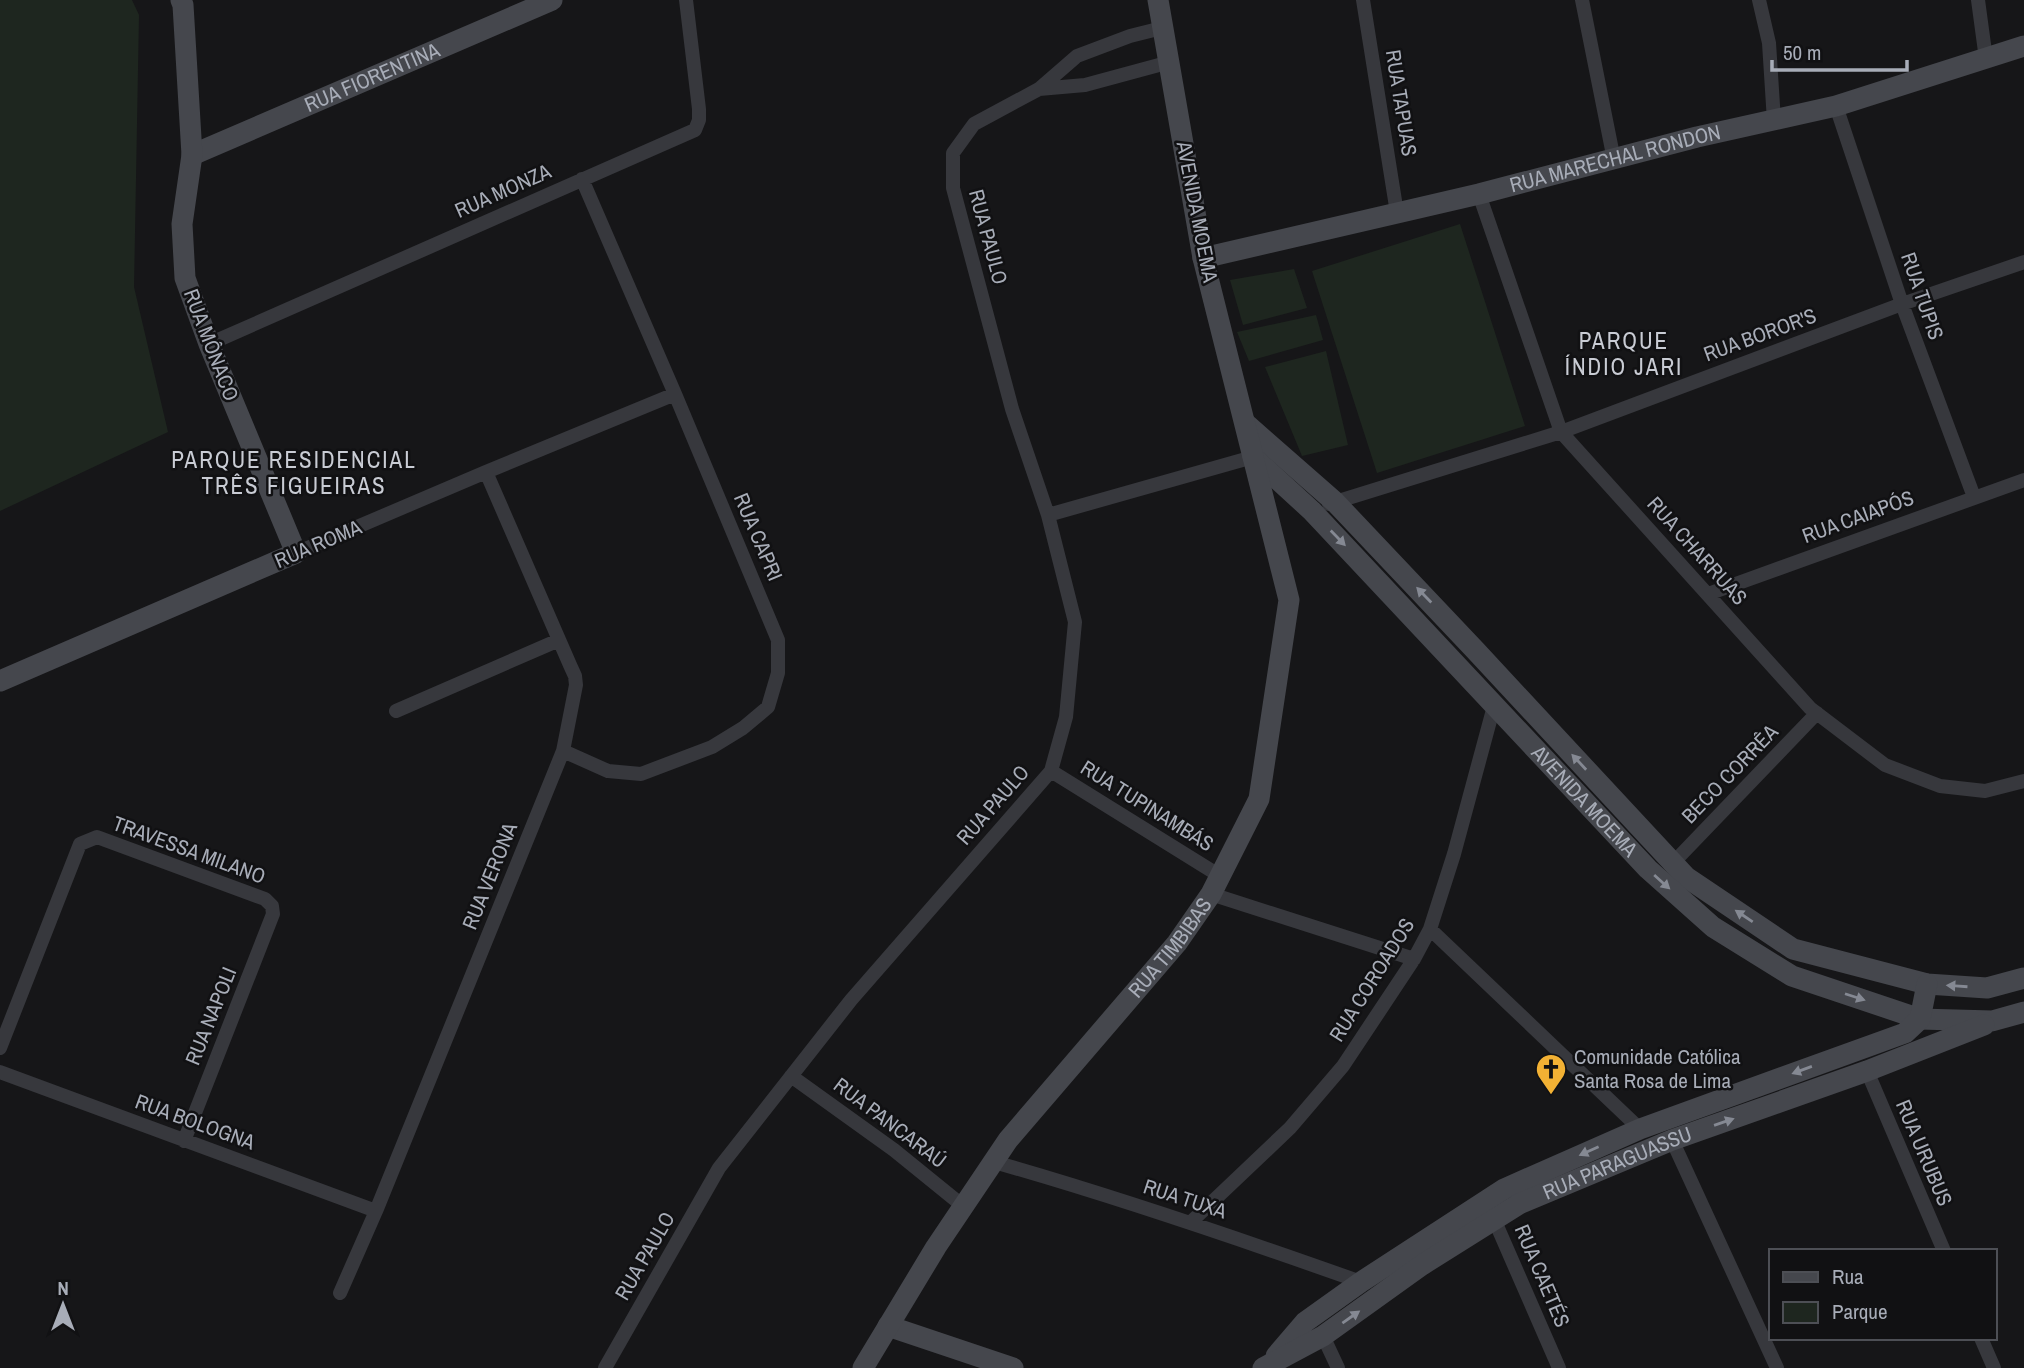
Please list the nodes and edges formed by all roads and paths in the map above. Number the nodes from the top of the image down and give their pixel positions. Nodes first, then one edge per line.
1 (552, 0) edge
2 (686, 0) edge
3 (1157, 0) edge
4 (1363, 0) edge
5 (1581, 0) edge
6 (1759, 0) edge
7 (1978, 0) edge
8 (186, 2) edge
9 (1162, 28) junction
10 (2024, 46) edge
11 (1986, 59) junction
12 (1170, 62) junction
13 (1039, 89) junction
14 (1836, 106) junction
15 (1774, 121) junction
16 (192, 155) junction
17 (1614, 160) junction
18 (582, 179) junction
19 (1479, 194) junction
20 (1396, 213) junction
21 (1203, 258) junction
22 (2024, 262) edge
23 (1902, 304) junction
24 (209, 344) junction
25 (675, 394) junction
26 (1245, 423) junction
27 (1561, 432) junction
28 (1253, 457) junction
29 (486, 472) junction
30 (2024, 480) edge
31 (1974, 497) junction
32 (1335, 502) junction
33 (1312, 511) junction
34 (1048, 515) junction
35 (296, 553) junction
36 (1708, 594) junction
37 (559, 640) junction
38 (0, 681) edge
39 (1494, 706) junction
40 (396, 711) dead end
41 (1817, 713) junction
42 (563, 751) junction
43 (1051, 771) junction
44 (2024, 781) edge
45 (1673, 863) junction
46 (1216, 885) junction
47 (272, 905) joint
48 (1430, 929) junction
49 (1414, 959) junction
50 (2024, 978) edge
51 (1927, 984) junction
52 (2024, 1012) edge
53 (1992, 1021) junction
54 (1913, 1035) junction
55 (0, 1048) edge
56 (1867, 1071) junction
57 (0, 1072) edge
58 (790, 1076) junction
59 (1640, 1129) junction
60 (184, 1140) junction
61 (1672, 1140) junction
62 (994, 1162) junction
63 (962, 1206) junction
64 (1487, 1211) junction
65 (376, 1212) junction
66 (1191, 1222) junction
67 (1943, 1249) edge
68 (1361, 1282) junction
69 (340, 1293) dead end
70 (887, 1326) junction
71 (1323, 1336) junction
72 (1982, 1340) edge
73 (1267, 1365) edge
74 (605, 1368) edge
75 (863, 1368) edge
76 (1013, 1368) edge
77 (1338, 1368) edge
78 (1559, 1368) edge
79 (1776, 1368) edge
80 (1994, 1368) edge

1 - 16 street, RUA FIORENTINA
2 - 18 street, RUA MONZA
3 - 9 street, AVENIDA MOEMA
4 - 20 street, RUA TAPUAS
5 - 17 street
6 - 15 street
7 - 11 street
8 - 16 street, RUA MÔNACO
9 - 12 street, AVENIDA MOEMA
9 - 13 street, RUA PAULO
10 - 11 street, RUA MARECHAL RONDON
11 - 14 street, RUA MARECHAL RONDON
12 - 13 street, RUA PAULO
12 - 21 street, AVENIDA MOEMA
13 - 34 street, RUA PAULO
14 - 15 street, RUA MARECHAL RONDON
14 - 23 street, RUA TUPIS
15 - 17 street, RUA MARECHAL RONDON
16 - 24 street, RUA MÔNACO
17 - 19 street, RUA MARECHAL RONDON
18 - 24 street, RUA MONZA
18 - 25 street, RUA CAPRI
19 - 20 street, RUA MARECHAL RONDON
19 - 27 street, RUA CHARRUAS
20 - 21 street, RUA MARECHAL RONDON
21 - 26 street, AVENIDA MOEMA
22 - 23 street, RUA BOROR'S
23 - 27 street, RUA BOROR'S
23 - 31 street, RUA TUPIS
24 - 35 street, RUA MÔNACO
25 - 29 street, RUA ROMA
25 - 42 street, RUA CAPRI
26 - 28 street, AVENIDA MOEMA
26 - 32 street, AVENIDA MOEMA
27 - 32 street, RUA BOROR'S
27 - 36 street, RUA CHARRUAS
28 - 33 street, AVENIDA MOEMA
28 - 34 street
28 - 46 street, RUA TIMBIBAS
29 - 35 street, RUA ROMA
29 - 37 street, RUA VERONA
30 - 31 street, RUA CAIAPÓS
31 - 36 street, RUA CAIAPÓS
32 - 33 street, RUA BOROR'S
45 -> 32 street, AVENIDA MOEMA
33 -> 39 street, AVENIDA MOEMA
34 - 43 street, RUA PAULO
35 - 38 street, RUA ROMA
36 - 41 street, RUA CHARRUAS
37 - 40 street
37 - 42 street, RUA VERONA
39 - 48 street, RUA COROADOS
39 -> 54 street, AVENIDA MOEMA
41 - 44 street, RUA CHARRUAS
41 - 45 street, BECO CORRÊA
42 - 65 street, RUA VERONA
43 - 46 street, RUA TUPINAMBÁS
43 - 58 street, RUA PAULO
51 -> 45 street, AVENIDA MOEMA
46 - 49 street, RUA TUPINAMBÁS
46 - 62 street, RUA TIMBIBAS
47 - 55 street, TRAVESSA MILANO
47 - 60 street, RUA NAPOLI
48 - 49 street, RUA COROADOS
48 - 59 street
49 - 66 street, RUA COROADOS
50 -> 51 street, AVENIDA MOEMA
51 - 54 street
52 - 53 street, AVENIDA MOEMA
53 - 54 street, AVENIDA MOEMA
53 - 54 street, RUA PARAGUASSU
54 - 56 street, RUA PARAGUASSU
54 -> 59 street, RUA PARAGUASSU
61 -> 56 street, RUA PARAGUASSU
56 - 67 street, RUA URUBUS
57 - 60 street, RUA BOLOGNA
58 - 63 street, RUA PANCARAÚ
58 - 74 street, RUA PAULO
59 -> 64 street, RUA PARAGUASSU
60 - 65 street, RUA BOLOGNA
61 - 64 street, RUA PARAGUASSU
61 - 79 street
62 - 63 street, RUA TIMBIBAS
62 - 66 street, RUA TUXA
63 - 70 street, RUA TIMBIBAS
64 - 68 street, RUA PARAGUASSU
71 -> 64 street, RUA PARAGUASSU
64 - 78 street, RUA CAETÉS
65 - 69 street, RUA VERONA
66 - 68 street, RUA TUXA
68 - 73 street, RUA PARAGUASSU
70 - 75 street, RUA TIMBIBAS
70 - 76 street
71 - 73 street, RUA PARAGUASSU
71 - 77 street
72 - 80 street

